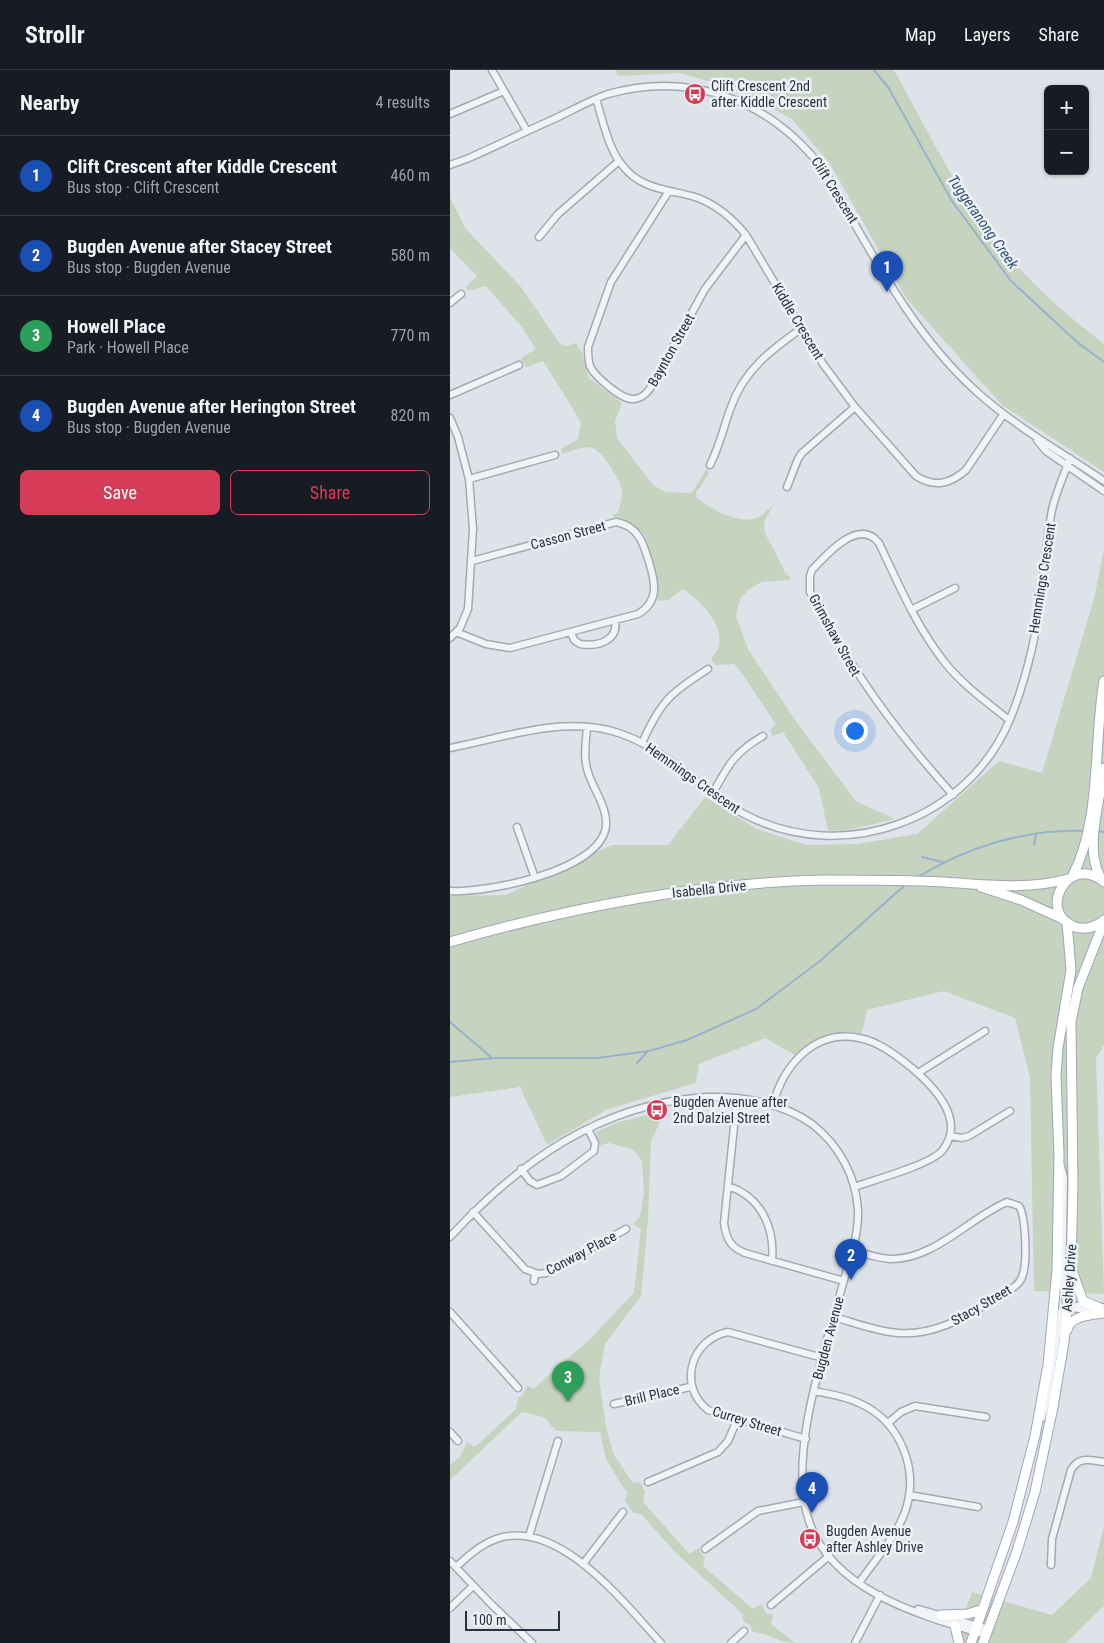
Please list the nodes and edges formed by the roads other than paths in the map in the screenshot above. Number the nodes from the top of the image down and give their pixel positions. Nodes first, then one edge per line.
1 (492, 70) edge
2 (504, 91) junction
3 (596, 99) junction
4 (450, 114) edge
5 (527, 131) junction
6 (619, 161) junction
7 (450, 165) edge
8 (669, 191) junction
9 (746, 235) junction
10 (539, 237) dead end
11 (461, 294) dead end
12 (450, 303) edge
13 (802, 328) junction
14 (519, 365) dead end
15 (450, 395) edge
16 (856, 407) junction
17 (1003, 414) junction
18 (450, 418) edge
19 (1035, 437) junction
20 (555, 455) dead end
21 (1070, 458) junction
22 (710, 465) dead end
23 (1067, 465) junction
24 (469, 479) junction
25 (1104, 481) edge
26 (788, 487) dead end
27 (1104, 491) edge
28 (472, 561) junction
29 (955, 588) dead end
30 (911, 610) junction
31 (615, 620) junction
32 (456, 632) junction
33 (571, 632) junction
34 (450, 638) edge
35 (708, 668) dead end
36 (1104, 681) edge
37 (1009, 720) junction
38 (587, 727) junction
39 (763, 736) dead end
40 (642, 743) junction
41 (450, 748) edge
42 (1104, 768) edge
43 (713, 793) junction
44 (953, 795) junction
45 (1095, 809) junction
46 (517, 827) dead end
47 (1089, 846) junction
48 (534, 878) junction
49 (1070, 878) junction
50 (1104, 882) edge
51 (973, 885) junction
52 (450, 891) edge
53 (1065, 920) junction
54 (1104, 921) edge
55 (450, 942) edge
56 (985, 1031) dead end
57 (918, 1073) junction
58 (737, 1098) junction
59 (773, 1105) junction
60 (1010, 1111) dead end
61 (588, 1129) junction
62 (950, 1136) junction
63 (1059, 1155) junction
64 (521, 1169) junction
65 (728, 1186) junction
66 (854, 1187) junction
67 (473, 1212) junction
68 (626, 1229) dead end
69 (450, 1237) edge
70 (852, 1250) junction
71 (772, 1261) junction
72 (1071, 1268) junction
73 (535, 1274) junction
74 (534, 1281) dead end
75 (844, 1281) junction
76 (1068, 1307) junction
77 (1102, 1310) edge
78 (450, 1312) edge
79 (834, 1317) junction
80 (1064, 1342) junction
81 (823, 1358) junction
82 (690, 1387) junction
83 (518, 1388) dead end
84 (814, 1391) junction
85 (614, 1404) dead end
86 (986, 1417) dead end
87 (737, 1420) junction
88 (888, 1423) junction
89 (450, 1432) edge
90 (1035, 1436) junction
91 (806, 1439) junction
92 (458, 1441) dead end
93 (558, 1441) dead end
94 (1104, 1462) edge
95 (648, 1482) dead end
96 (909, 1495) junction
97 (804, 1502) junction
98 (978, 1507) dead end
99 (623, 1512) dead end
100 (529, 1536) junction
101 (705, 1549) dead end
102 (829, 1556) junction
103 (450, 1561) edge
104 (583, 1564) junction
105 (1051, 1565) dead end
106 (456, 1567) junction
107 (859, 1583) junction
108 (473, 1586) junction
109 (880, 1595) junction
110 (771, 1605) dead end
111 (450, 1608) edge
112 (909, 1608) junction
113 (983, 1609) junction
114 (941, 1615) junction
115 (956, 1626) junction
116 (976, 1629) junction
117 (744, 1631) dead end
118 (986, 1636) edge
119 (532, 1643) edge
120 (661, 1643) edge
121 (731, 1643) edge
122 (855, 1643) edge
123 (959, 1643) edge
124 (971, 1643) edge

1 - 2 street
2 - 4 street
2 - 5 street
3 - 5 street, Clift Crescent
3 - 6 street, Kiddle Crescent
3 - 17 street, Clift Crescent
5 - 7 street, Clift Crescent
6 - 8 street, Kiddle Crescent
6 - 10 street
8 - 9 street, Kiddle Crescent
8 - 9 street, Baynton Street
9 - 13 street, Kiddle Crescent
11 - 12 street
13 - 16 street, Kiddle Crescent
13 - 22 street
14 - 15 street
16 - 17 street, Kiddle Crescent
16 - 26 street
17 - 19 street, Clift Crescent
18 - 24 street
19 - 21 street, Clift Crescent
19 - 23 street, Clift Crescent
20 - 24 street
21 - 23 street, Hemmings Crescent
21 - 25 street, Clift Crescent
23 - 27 street, Clift Crescent
23 - 37 street, Hemmings Crescent
24 - 28 street
28 - 31 street, Casson Street
28 - 32 street
29 - 30 street
30 - 37 street, Grimshaw Street
30 - 44 street, Grimshaw Street
31 - 33 street, Casson Street
31 - 33 street
32 - 33 street, Casson Street
32 - 34 street
35 - 40 street
36 - 45 main road
37 - 44 street, Hemmings Crescent
38 - 40 street, Hemmings Crescent
38 - 41 street, Hemmings Crescent
38 - 48 street
39 - 43 street
40 - 43 street, Hemmings Crescent
42 - 45 main road
43 - 44 street, Hemmings Crescent
45 - 47 main road
46 - 48 street
47 - 49 main road
47 - 50 main road
48 - 52 street
49 - 50 main road, Isabella Drive
49 - 51 main road, Isabella Drive
49 - 53 main road, Ashley Drive
51 - 53 main road, Isabella Drive
51 - 55 main road, Isabella Drive
53 - 54 main road, Isabella Drive
53 - 63 main road, Ashley Drive
54 - 72 main road, Ashley Drive
56 - 57 street
57 - 59 street
57 - 62 street
58 - 59 street, Bugden Avenue
58 - 61 street, Bugden Avenue
58 - 65 street
59 - 66 street, Bugden Avenue
60 - 62 street
61 - 64 street, Bugden Avenue
61 - 64 street
62 - 66 street
63 - 76 street
63 - 90 main road, Ashley Drive
64 - 67 street, Bugden Avenue
65 - 71 street
65 - 71 street
66 - 70 street, Bugden Avenue
67 - 69 street, Bugden Avenue
67 - 73 street, Conway Place
68 - 73 street, Conway Place
70 - 75 street, Bugden Avenue
70 - 79 street, Stacy Street
71 - 75 street
72 - 76 main road, Ashley Drive
72 - 77 main road
73 - 74 street, Conway Place
75 - 79 street, Bugden Avenue
76 - 77 street
76 - 80 main road, Ashley Drive
76 - 90 street
77 - 80 main road
78 - 83 street
79 - 81 street, Bugden Avenue
80 - 118 main road, Ashley Drive
81 - 82 street
81 - 84 street, Bugden Avenue
82 - 85 street, Brill Place
82 - 87 street, Currey Street
84 - 88 street
84 - 91 street, Bugden Avenue
86 - 88 street
87 - 91 street, Currey Street
87 - 95 street
88 - 96 street
89 - 92 street
90 - 113 main road, Ashley Drive
91 - 97 street, Bugden Avenue
93 - 100 street
94 - 105 street
96 - 98 street
96 - 107 street
97 - 101 street
97 - 102 street, Bugden Avenue
99 - 104 street
100 - 104 street
100 - 106 street
102 - 107 street, Bugden Avenue
102 - 110 street
103 - 106 street
104 - 120 street
106 - 108 street
107 - 109 street, Bugden Avenue
108 - 111 street
108 - 119 street
109 - 112 street, Bugden Avenue
109 - 122 street
112 - 114 street
112 - 115 street, Bugden Avenue
113 - 114 main road
113 - 116 main road, Ashley Drive
114 - 116 street
115 - 116 street, Bugden Avenue
115 - 123 main road
116 - 118 street, Bugden Avenue
116 - 124 main road, Ashley Drive
117 - 121 street

